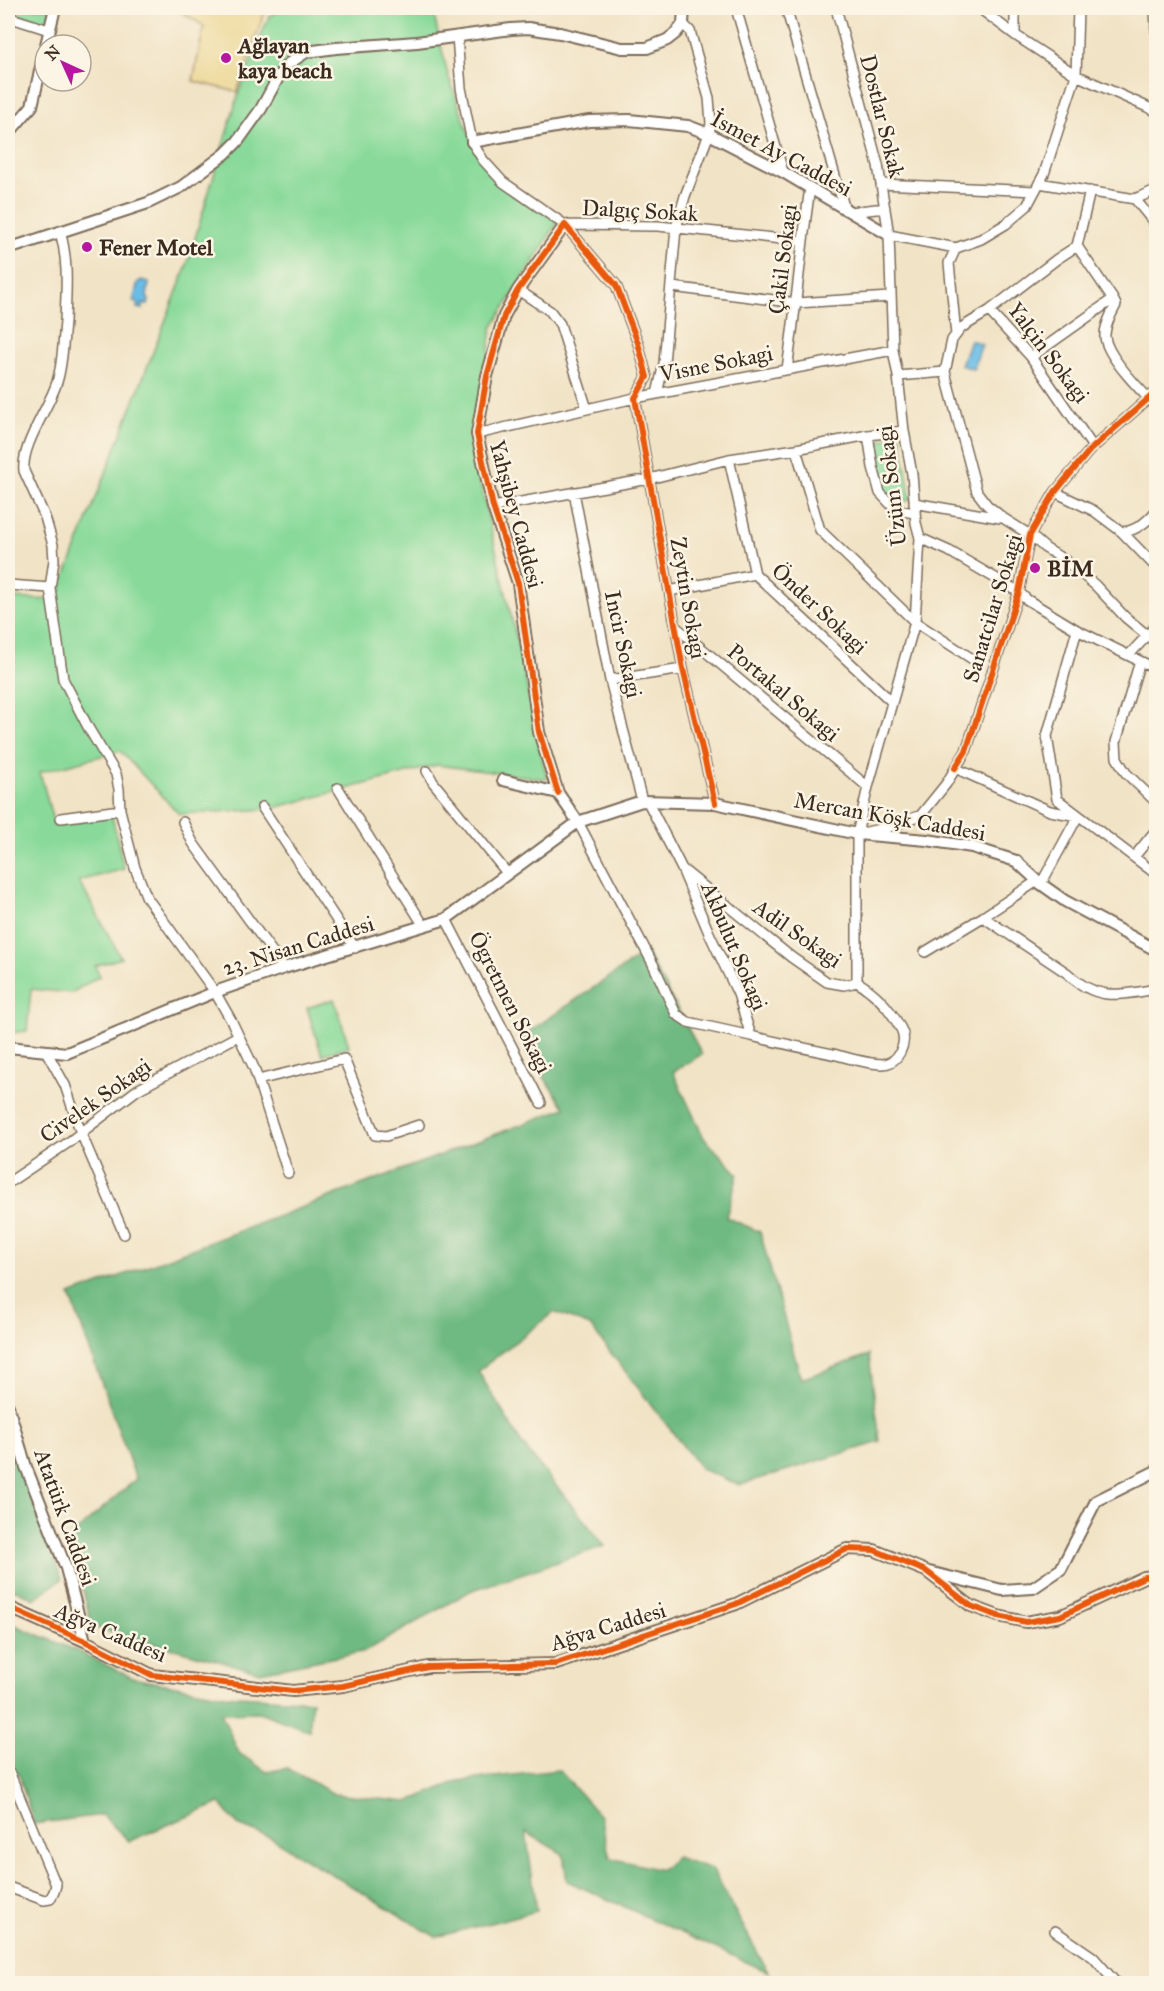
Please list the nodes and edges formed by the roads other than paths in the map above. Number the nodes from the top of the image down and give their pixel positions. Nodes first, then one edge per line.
1 (55, 8) edge
2 (684, 8) edge
3 (736, 8) edge
4 (786, 8) edge
5 (836, 8) edge
6 (979, 8) edge
7 (1015, 8) edge
8 (1078, 8) edge
9 (1155, 8) edge
10 (8, 17) edge
11 (683, 24) junction
12 (50, 30) junction
13 (1156, 30) edge
14 (49, 33) edge
15 (1014, 35) junction
16 (457, 36) junction
17 (1076, 75) junction
18 (35, 93) edge
19 (1156, 111) edge
20 (8, 134) edge
21 (709, 134) junction
22 (472, 142) junction
23 (783, 172) junction
24 (881, 184) junction
25 (1037, 187) junction
26 (810, 188) junction
27 (1156, 190) edge
28 (1090, 191) junction
29 (1135, 199) junction
30 (885, 208) junction
31 (848, 211) junction
32 (565, 225) junction
33 (1156, 225) edge
34 (676, 228) junction
35 (60, 231) junction
36 (889, 235) junction
37 (802, 242) junction
38 (1077, 246) junction
39 (956, 248) junction
40 (8, 249) edge
41 (672, 287) junction
42 (518, 290) junction
43 (890, 297) junction
44 (1113, 299) junction
45 (797, 303) junction
46 (989, 311) junction
47 (956, 335) junction
48 (893, 350) junction
49 (1031, 357) junction
50 (787, 369) junction
51 (945, 372) junction
52 (898, 376) junction
53 (657, 394) junction
54 (1153, 395) edge
55 (635, 398) junction
56 (1156, 406) edge
57 (586, 409) junction
58 (904, 431) junction
59 (477, 434) junction
60 (868, 435) junction
61 (1093, 447) junction
62 (796, 449) junction
63 (729, 459) junction
64 (650, 479) junction
65 (574, 492) junction
66 (1055, 492) junction
67 (493, 507) junction
68 (914, 508) junction
69 (1156, 511) edge
70 (1003, 518) junction
71 (1122, 532) junction
72 (1030, 535) junction
73 (920, 538) junction
74 (1156, 567) edge
75 (755, 574) junction
76 (8, 585) edge
77 (50, 588) junction
78 (669, 591) junction
79 (1019, 592) junction
80 (915, 622) junction
81 (1156, 626) edge
82 (676, 627) junction
83 (1077, 630) junction
84 (1148, 636) junction
85 (1129, 655) junction
86 (1140, 661) junction
87 (977, 662) dead end
88 (683, 669) junction
89 (1156, 669) edge
90 (610, 680) junction
91 (892, 702) junction
92 (955, 768) junction
93 (427, 771) dead end
94 (503, 780) dead end
95 (868, 787) junction
96 (338, 788) dead end
97 (558, 793) junction
98 (645, 802) junction
99 (1156, 802) edge
100 (715, 803) junction
101 (262, 807) dead end
102 (120, 810) junction
103 (1078, 816) junction
104 (61, 818) dead end
105 (183, 822) dead end
106 (578, 822) junction
107 (1156, 830) edge
108 (857, 834) junction
109 (1134, 857) junction
110 (682, 869) junction
111 (507, 873) junction
112 (1156, 874) edge
113 (1039, 883) junction
114 (983, 917) junction
115 (446, 919) junction
116 (424, 926) junction
117 (355, 948) junction
118 (1156, 950) edge
119 (925, 952) dead end
120 (284, 968) junction
121 (857, 982) junction
122 (1156, 989) edge
123 (215, 992) junction
124 (238, 1036) junction
125 (751, 1036) junction
126 (8, 1047) edge
127 (45, 1051) junction
128 (896, 1058) joint
129 (258, 1080) junction
130 (541, 1103) dead end
131 (419, 1125) dead end
132 (81, 1133) junction
133 (288, 1173) dead end
134 (8, 1183) edge
135 (124, 1234) dead end
136 (8, 1406) edge
137 (1156, 1471) edge
138 (926, 1571) junction
139 (1156, 1576) edge
140 (8, 1608) edge
141 (85, 1641) junction
142 (10, 1774) dead end
143 (8, 1887) edge
144 (1054, 1931) dead end
145 (1117, 1983) edge

1 - 12 street
2 - 11 street
3 - 23 street
4 - 31 street
5 - 24 street, Dostlar Sokak
6 - 15 street
7 - 15 street
8 - 17 street
9 - 13 street
10 - 12 street
11 - 16 street
11 - 21 street
12 - 14 street
15 - 17 street
16 - 22 street, Dalgıç Sokak
16 - 35 street
17 - 19 street
17 - 25 street
18 - 20 street
21 - 22 street, İsmet Ay Caddesi
21 - 23 street, İsmet Ay Caddesi
21 - 34 street
22 - 32 street, Dalgıç Sokak
23 - 26 street, İsmet Ay Caddesi
24 - 25 street
24 - 30 street, Dostlar Sokak
25 - 28 street
25 - 39 street
26 - 31 street, İsmet Ay Caddesi
26 - 37 street, Çakil Sokagi
27 - 29 street
28 - 29 street
28 - 38 street
29 - 33 street
30 - 31 street
30 - 36 street, Dostlar Sokak
31 - 36 street, İsmet Ay Caddesi
32 - 34 street, Dalgıç Sokak
32 - 42 street, Yahşibey Caddesi
32 - 55 street
34 - 37 street, Dalgıç Sokak
34 - 41 street
35 - 40 street
35 - 77 street
36 - 39 street
36 - 43 street, Üzüm Sokagi
37 - 45 street, Çakil Sokagi
38 - 44 street
38 - 46 street, Yalçin Sokagi
39 - 47 street
41 - 45 street
41 - 53 street
42 - 57 street
42 - 59 street, Yahşibey Caddesi
43 - 45 street
43 - 48 street, Üzüm Sokagi
44 - 49 street
44 - 54 street
45 - 50 street, Çakil Sokagi
46 - 47 street
46 - 49 street, Yalçin Sokagi
47 - 51 street
48 - 50 street, Visne Sokagi
48 - 52 street, Üzüm Sokagi
49 - 61 street, Yalçin Sokagi
50 - 53 street, Visne Sokagi
51 - 52 street
51 - 70 street
52 - 58 street, Üzüm Sokagi
53 - 55 street, Visne Sokagi
54 - 56 street
54 - 61 street, Sanatcilar Sokagi
55 - 57 street, Visne Sokagi
55 - 64 street, Zeytin Sokagi
57 - 59 street, Visne Sokagi
58 - 60 street
58 - 68 street, Üzüm Sokagi
59 - 67 street, Yahşibey Caddesi
60 - 62 street
60 - 68 street
61 - 66 street, Sanatcilar Sokagi
62 - 63 street
62 - 80 street
63 - 64 street
63 - 75 street, Önder Sokagi
64 - 65 street
64 - 78 street, Zeytin Sokagi
65 - 67 street
65 - 90 street, Incir Sokagi
66 - 71 street
66 - 72 street, Sanatcilar Sokagi
67 - 97 street, Yahşibey Caddesi
68 - 70 street
68 - 73 street, Üzüm Sokagi
69 - 71 street
70 - 72 street
71 - 74 street
72 - 79 street, Sanatcilar Sokagi
72 - 84 street
73 - 79 street
73 - 80 street, Üzüm Sokagi
75 - 78 street
75 - 91 street, Önder Sokagi
76 - 77 street
77 - 102 street
78 - 82 street, Zeytin Sokagi
79 - 83 street
79 - 92 street, Sanatcilar Sokagi
80 - 87 street
80 - 91 street, Üzüm Sokagi
81 - 84 street
82 - 88 street, Zeytin Sokagi
82 - 95 street, Portakal Sokagi
83 - 85 street
83 - 103 street
84 - 85 street
85 - 86 street
86 - 89 street
86 - 99 street
88 - 90 street
88 - 100 street, Zeytin Sokagi
90 - 98 street, Incir Sokagi
91 - 95 street, Üzüm Sokagi
92 - 103 street
92 - 108 street, Sanatcilar Sokagi
93 - 111 street
94 - 97 street
95 - 108 street, Üzüm Sokagi
96 - 116 street
97 - 106 street
98 - 100 street, Mercan Köşk Caddesi
98 - 106 street, Mercan Köşk Caddesi
98 - 110 street, Akbulut Sokagi
100 - 108 street, Mercan Köşk Caddesi
101 - 117 street
102 - 104 street
102 - 123 street
103 - 109 street
103 - 113 street
105 - 120 street
106 - 111 street, 23. Nisan Caddesi
106 - 125 street
107 - 109 street
108 - 113 street, Mercan Köşk Caddesi
108 - 121 street, Üzüm Sokagi
109 - 112 street
110 - 121 street, Adil Sokagi
110 - 125 street, Akbulut Sokagi
111 - 115 street, 23. Nisan Caddesi
113 - 114 street
113 - 118 street, Mercan Köşk Caddesi
114 - 119 street
114 - 122 street
115 - 116 street, 23. Nisan Caddesi
115 - 130 street, Ögretmen Sokagi
116 - 117 street, 23. Nisan Caddesi
117 - 120 street, 23. Nisan Caddesi
120 - 123 street, 23. Nisan Caddesi
121 - 128 street, Adil Sokagi
123 - 124 street
123 - 127 street, 23. Nisan Caddesi
124 - 129 street
124 - 132 street, Civelek Sokagi
125 - 128 street, Akbulut Sokagi
126 - 127 street, 23. Nisan Caddesi
127 - 132 street
129 - 131 street
129 - 133 street
132 - 134 street, Civelek Sokagi
132 - 135 street
136 - 141 street, Atatürk Caddesi
137 - 138 street
138 - 139 street, Ağva Caddesi
138 - 141 street, Ağva Caddesi
140 - 141 street, Ağva Caddesi
142 - 143 street
144 - 145 street

